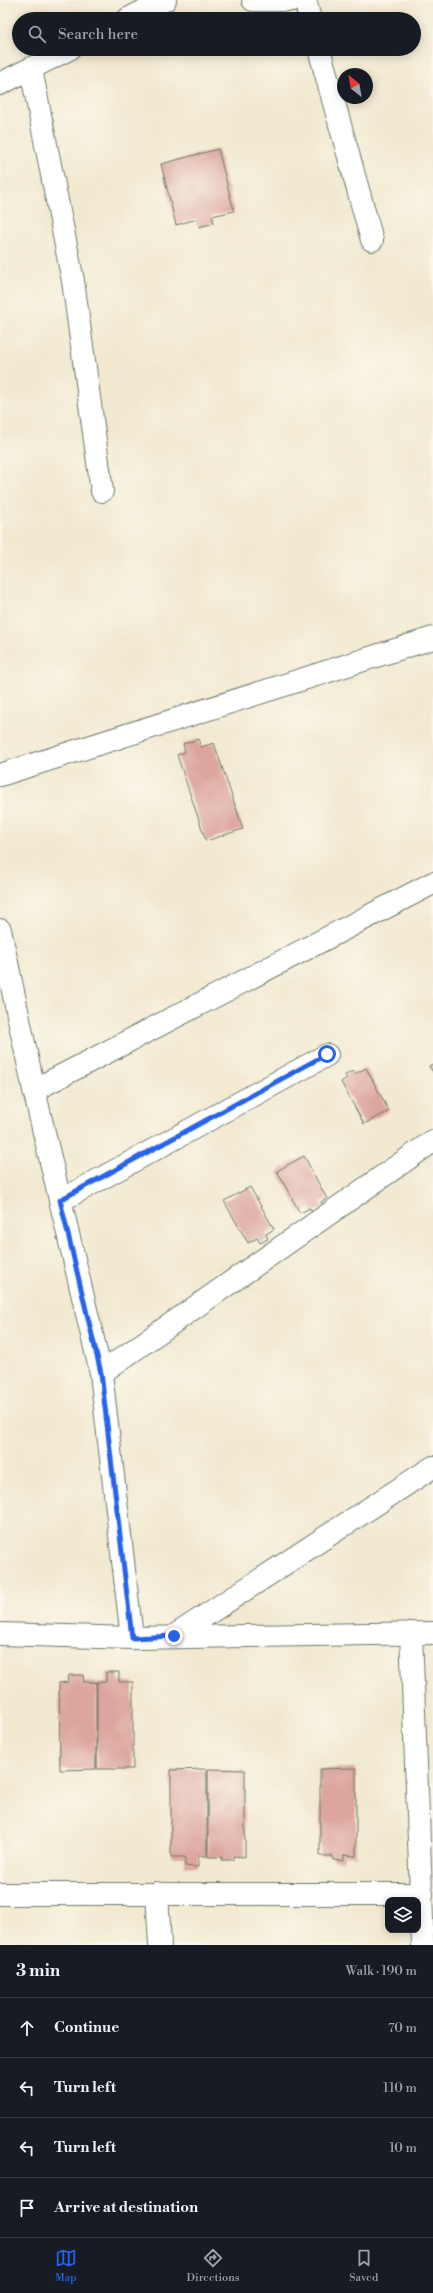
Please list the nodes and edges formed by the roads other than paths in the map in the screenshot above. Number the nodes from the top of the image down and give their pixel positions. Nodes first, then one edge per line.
1 (165, 0) edge
2 (253, 0) edge
3 (292, 0) edge
4 (305, 0) edge
5 (142, 12) edge
6 (308, 12) edge
7 (56, 56) edge
8 (321, 56) edge
9 (31, 69) junction
10 (0, 84) edge
11 (372, 240) dead end
12 (102, 491) dead end
13 (433, 638) edge
14 (0, 775) edge
15 (433, 883) edge
16 (0, 930) edge
17 (327, 1054) dead end
18 (34, 1090) junction
19 (433, 1141) edge
20 (60, 1200) junction
21 (101, 1373) junction
22 (433, 1467) edge
23 (411, 1633) junction
24 (433, 1633) edge
25 (0, 1634) edge
26 (174, 1636) junction
27 (132, 1638) junction
28 (157, 1893) junction
29 (0, 1894) edge
30 (422, 1894) junction
31 (160, 1945) edge
32 (423, 1945) edge

1 - 5 street
2 - 3 street
4 - 6 street
7 - 9 street
8 - 11 street
9 - 10 street
9 - 12 street
13 - 14 street
15 - 18 street
16 - 18 street
17 - 20 street
18 - 20 street
19 - 21 street
20 - 21 street
21 - 27 street
22 - 26 street
23 - 24 street
23 - 26 street
23 - 30 street
25 - 27 street
26 - 27 street
28 - 29 street
28 - 30 street
28 - 31 street
30 - 32 street

